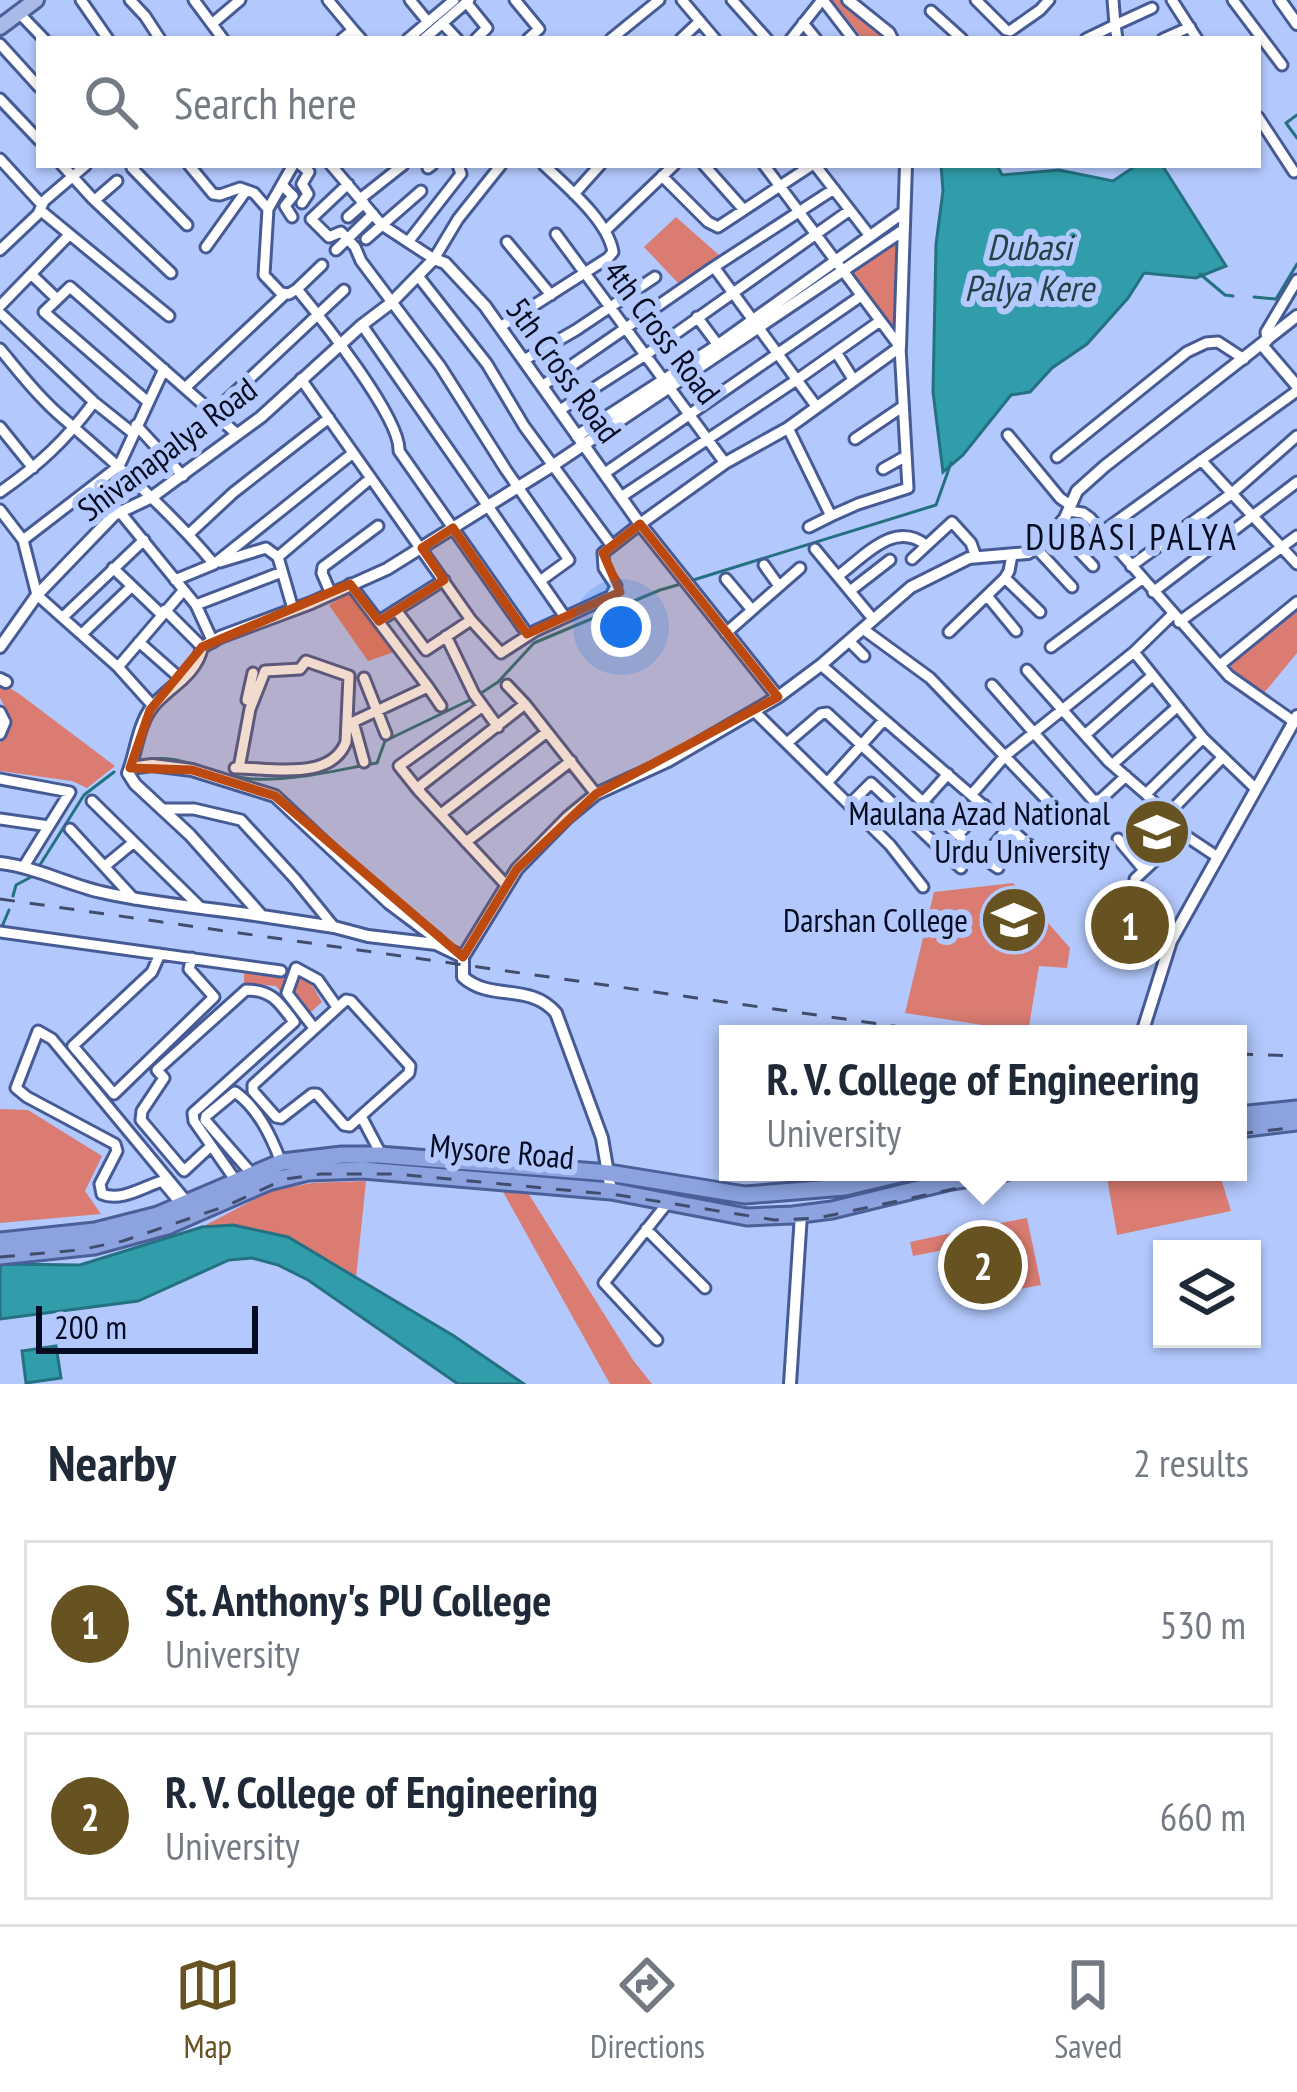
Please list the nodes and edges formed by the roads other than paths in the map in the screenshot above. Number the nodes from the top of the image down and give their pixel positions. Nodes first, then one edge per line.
1 (36, 0) edge
2 (81, 0) edge
3 (130, 0) edge
4 (240, 0) edge
5 (328, 0) edge
6 (352, 0) edge
7 (410, 0) edge
8 (454, 0) edge
9 (682, 0) edge
10 (732, 0) edge
11 (822, 0) edge
12 (848, 0) edge
13 (976, 0) edge
14 (1030, 0) edge
15 (1049, 0) edge
16 (1114, 0) edge
17 (1172, 0) edge
18 (1233, 0) edge
19 (1280, 0) edge
20 (467, 1) edge
21 (653, 1) edge
22 (201, 2) edge
23 (521, 2) edge
24 (20, 7) edge
25 (1152, 8) dead end
26 (1040, 10) junction
27 (338, 11) junction
28 (931, 11) dead end
29 (0, 17) edge
30 (700, 21) junction
31 (428, 22) junction
32 (213, 23) junction
33 (442, 23) junction
34 (803, 23) junction
35 (1297, 24) edge
36 (1115, 26) junction
37 (0, 27) edge
38 (1190, 27) junction
39 (357, 34) edge
40 (42, 36) edge
41 (106, 36) edge
42 (158, 36) edge
43 (221, 36) edge
44 (412, 36) edge
45 (427, 36) edge
46 (454, 36) edge
47 (479, 36) edge
48 (531, 36) edge
49 (614, 36) edge
50 (684, 36) edge
51 (712, 36) edge
52 (764, 36) edge
53 (792, 36) edge
54 (814, 36) edge
55 (851, 36) edge
56 (890, 36) edge
57 (959, 36) edge
58 (1093, 36) edge
59 (1117, 36) edge
60 (1170, 36) edge
61 (1195, 36) edge
62 (1260, 36) edge
63 (1261, 37) edge
64 (0, 44) edge
65 (1282, 65) dead end
66 (36, 84) edge
67 (0, 99) edge
68 (1261, 122) edge
69 (36, 137) edge
70 (0, 160) edge
71 (65, 168) edge
72 (82, 168) edge
73 (132, 168) edge
74 (191, 168) edge
75 (295, 168) edge
76 (302, 168) edge
77 (394, 168) edge
78 (459, 168) edge
79 (499, 168) edge
80 (547, 168) edge
81 (597, 168) edge
82 (671, 168) edge
83 (707, 168) edge
84 (766, 168) edge
85 (809, 168) edge
86 (816, 168) edge
87 (906, 168) edge
88 (335, 170) edge
89 (1294, 172) edge
90 (72, 175) junction
91 (662, 176) junction
92 (117, 181) dead end
93 (348, 184) junction
94 (281, 185) junction
95 (780, 187) junction
96 (246, 190) junction
97 (834, 190) junction
98 (421, 191) dead end
99 (574, 194) junction
100 (94, 200) junction
101 (362, 201) junction
102 (302, 203) dead end
103 (41, 208) junction
104 (268, 209) junction
105 (744, 210) junction
106 (850, 210) junction
107 (799, 212) junction
108 (904, 212) junction
109 (374, 214) junction
110 (292, 217) dead end
111 (348, 217) dead end
112 (187, 225) dead end
113 (382, 225) junction
114 (605, 231) junction
115 (902, 231) junction
116 (556, 234) dead end
117 (69, 236) junction
118 (816, 236) junction
119 (870, 236) junction
120 (348, 238) junction
121 (366, 239) dead end
122 (408, 242) junction
123 (507, 242) dead end
124 (206, 247) dead end
125 (0, 250) edge
126 (336, 250) dead end
127 (434, 259) junction
128 (322, 265) dead end
129 (839, 266) junction
130 (714, 267) junction
131 (170, 273) dead end
132 (585, 273) junction
133 (32, 275) junction
134 (418, 276) junction
135 (655, 277) dead end
136 (1297, 280) edge
137 (297, 289) junction
138 (344, 290) dead end
139 (733, 293) junction
140 (284, 295) junction
141 (551, 295) junction
142 (861, 296) junction
143 (57, 299) junction
144 (391, 303) junction
145 (610, 306) junction
146 (0, 309) edge
147 (319, 315) junction
148 (169, 316) dead end
149 (1297, 316) edge
150 (698, 317) junction
151 (880, 321) junction
152 (756, 324) junction
153 (362, 325) junction
154 (627, 326) junction
155 (500, 327) junction
156 (1265, 343) junction
157 (342, 344) junction
158 (718, 345) junction
159 (900, 347) junction
160 (0, 349) edge
161 (836, 352) junction
162 (647, 354) junction
163 (779, 355) junction
164 (1244, 359) junction
165 (524, 360) junction
166 (164, 369) junction
167 (301, 379) junction
168 (799, 379) junction
169 (853, 379) junction
170 (668, 383) junction
171 (542, 386) junction
172 (185, 388) junction
173 (1297, 388) edge
174 (94, 402) junction
175 (148, 402) junction
176 (816, 406) junction
177 (902, 407) junction
178 (560, 410) junction
179 (213, 413) junction
180 (690, 414) junction
181 (329, 418) junction
182 (75, 427) junction
183 (0, 428) edge
184 (788, 428) junction
185 (135, 429) junction
186 (237, 434) junction
187 (1008, 435) dead end
188 (1297, 436) edge
189 (856, 439) dead end
190 (580, 440) junction
191 (709, 440) junction
192 (353, 453) junction
193 (906, 456) junction
194 (1057, 457) dead end
195 (1201, 460) junction
196 (725, 463) junction
197 (119, 466) junction
198 (552, 466) junction
199 (33, 468) junction
200 (883, 470) dead end
201 (605, 473) junction
202 (182, 476) junction
203 (371, 478) junction
204 (1297, 482) edge
205 (518, 487) junction
206 (0, 492) edge
207 (1231, 494) junction
208 (152, 497) junction
209 (622, 497) junction
210 (488, 506) junction
211 (1069, 508) junction
212 (0, 510) edge
213 (120, 512) junction
214 (831, 516) junction
215 (1254, 516) junction
216 (640, 524) junction
217 (378, 526) dead end
218 (809, 527) dead end
219 (453, 528) junction
220 (1057, 528) junction
221 (1102, 532) junction
222 (190, 535) junction
223 (1297, 536) edge
224 (23, 540) junction
225 (144, 540) junction
226 (926, 545) junction
227 (612, 546) junction
228 (422, 548) junction
229 (1036, 548) junction
230 (1282, 548) junction
231 (815, 549) dead end
232 (1012, 555) junction
233 (278, 557) junction
234 (976, 557) junction
235 (912, 559) dead end
236 (890, 560) dead end
237 (214, 564) junction
238 (1297, 564) edge
239 (764, 565) dead end
240 (1093, 566) dead end
241 (1131, 566) junction
242 (113, 568) junction
243 (800, 568) dead end
244 (282, 572) junction
245 (838, 576) junction
246 (1005, 578) junction
247 (726, 579) dead end
248 (1142, 579) junction
249 (175, 580) junction
250 (444, 580) junction
251 (540, 581) junction
252 (350, 584) junction
253 (779, 586) junction
254 (131, 587) junction
255 (1072, 587) dead end
256 (183, 591) junction
257 (850, 591) junction
258 (1154, 592) junction
259 (331, 594) junction
260 (37, 596) junction
261 (988, 597) junction
262 (1297, 602) edge
263 (196, 604) junction
264 (293, 609) junction
265 (395, 610) junction
266 (752, 610) junction
267 (163, 612) junction
268 (1040, 612) dead end
269 (63, 617) junction
270 (565, 617) junction
271 (1176, 618) junction
272 (471, 620) junction
273 (379, 621) junction
274 (868, 624) junction
275 (1016, 631) dead end
276 (949, 632) dead end
277 (726, 633) junction
278 (82, 634) junction
279 (528, 635) junction
280 (446, 636) junction
281 (849, 641) junction
282 (140, 642) junction
283 (208, 644) junction
284 (0, 647) edge
285 (1051, 647) dead end
286 (426, 650) junction
287 (1134, 652) junction
288 (864, 656) dead end
289 (408, 659) junction
290 (820, 665) junction
291 (1220, 665) junction
292 (118, 667) junction
293 (1027, 670) dead end
294 (253, 673) dead end
295 (1152, 676) junction
296 (364, 678) dead end
297 (182, 680) junction
298 (507, 685) dead end
299 (992, 685) dead end
300 (428, 687) junction
301 (778, 697) junction
302 (478, 700) junction
303 (249, 704) junction
304 (525, 704) junction
305 (153, 706) junction
306 (441, 706) dead end
307 (1177, 707) junction
308 (377, 709) junction
309 (1061, 709) junction
310 (0, 712) edge
311 (755, 712) junction
312 (1295, 718) edge
313 (884, 720) junction
314 (498, 728) junction
315 (548, 732) junction
316 (1033, 732) junction
317 (0, 734) edge
318 (386, 734) dead end
319 (1085, 735) junction
320 (1203, 738) junction
321 (787, 743) junction
322 (863, 745) junction
323 (1004, 756) junction
324 (1223, 758) junction
325 (571, 761) junction
326 (364, 762) dead end
327 (1113, 764) junction
328 (130, 768) junction
329 (948, 774) junction
330 (235, 775) junction
331 (1126, 776) junction
332 (0, 778) edge
333 (827, 783) junction
334 (1256, 789) junction
335 (419, 790) junction
336 (596, 794) junction
337 (972, 794) junction
338 (1146, 794) junction
339 (92, 801) dead end
340 (923, 802) junction
341 (849, 805) junction
342 (984, 805) junction
343 (163, 808) junction
344 (441, 814) junction
345 (1166, 816) junction
346 (1064, 818) dead end
347 (0, 819) edge
348 (50, 826) junction
349 (1009, 827) junction
350 (70, 829) dead end
351 (1183, 834) junction
352 (958, 835) junction
353 (1118, 839) dead end
354 (134, 842) junction
355 (466, 842) junction
356 (1030, 846) dead end
357 (1216, 856) junction
358 (983, 858) junction
359 (0, 863) edge
360 (105, 866) junction
361 (962, 868) dead end
362 (998, 868) dead end
363 (33, 870) junction
364 (1144, 870) junction
365 (1135, 879) dead end
366 (506, 885) junction
367 (923, 887) dead end
368 (134, 899) junction
369 (199, 906) junction
370 (262, 916) junction
371 (334, 927) junction
372 (0, 932) edge
373 (362, 933) junction
374 (437, 939) junction
375 (160, 954) junction
376 (463, 957) junction
377 (192, 958) junction
378 (281, 971) dead end
379 (337, 1006) junction
380 (1145, 1025) edge
381 (314, 1028) junction
382 (1297, 1108) edge
383 (1247, 1114) edge
384 (361, 1116) junction
385 (1297, 1122) edge
386 (1247, 1128) edge
387 (211, 1146) junction
388 (382, 1156) junction
389 (282, 1162) junction
390 (244, 1178) junction
391 (166, 1180) junction
392 (855, 1181) edge
393 (962, 1181) edge
394 (610, 1182) junction
395 (669, 1201) junction
396 (184, 1203) junction
397 (801, 1214) junction
398 (646, 1229) junction
399 (0, 1240) edge
400 (0, 1256) edge
401 (705, 1288) dead end
402 (657, 1340) dead end
403 (790, 1384) edge

1 - 24 main road
2 - 41 street
3 - 42 street
4 - 32 street
5 - 27 street
6 - 27 street
7 - 31 street
8 - 31 street
9 - 30 street
10 - 52 street
11 - 34 street
11 - 55 street
12 - 56 street
13 - 26 street
14 - 26 street
15 - 26 street
16 - 36 street
17 - 38 street
18 - 62 street
19 - 35 street
20 - 33 street
20 - 47 street
21 - 49 street
22 - 32 street
23 - 48 street
24 - 29 main road
24 - 37 main road
24 - 40 street
25 - 36 street
27 - 39 street
28 - 57 street
30 - 50 street
30 - 51 street
31 - 44 street
32 - 43 street
33 - 45 street
33 - 46 street
34 - 53 street
34 - 54 street
36 - 58 street
36 - 59 street
38 - 60 street
38 - 61 street
63 - 65 street
64 - 66 street
67 - 69 street
68 - 89 street
70 - 103 street
71 - 90 street
72 - 90 street
73 - 112 street
74 - 96 street
75 - 94 street
76 - 102 street
77 - 101 street
78 - 122 street
79 - 127 street
80 - 99 street
81 - 99 street
82 - 91 street
83 - 105 street
84 - 95 street
85 - 95 street
86 - 97 street
87 - 108 street
88 - 93 street
90 - 100 street
90 - 103 street
91 - 105 street
91 - 114 street
92 - 100 street
93 - 101 street
93 - 120 street
94 - 104 street
94 - 110 street
95 - 105 street
95 - 107 street
96 - 104 street
96 - 124 street
97 - 106 street
97 - 107 street
98 - 113 street
99 - 114 street
100 - 131 street
101 - 109 street
101 - 111 street
103 - 117 street
103 - 125 street
104 - 140 street
106 - 118 street
106 - 119 street
107 - 118 street
107 - 130 street
108 - 115 street
108 - 119 street
109 - 113 street
109 - 120 street
113 - 121 street
113 - 122 street
114 - 132 street
115 - 129 street
115 - 159 street
116 - 132 street, 4th Cross Road
117 - 133 street
117 - 148 street
118 - 129 street
118 - 139 street
119 - 129 street
120 - 126 street
120 - 144 street
122 - 127 street
123 - 141 street
127 - 134 street, Shivanapalya Road
127 - 155 street, 5th Cross Road
128 - 137 street
129 - 142 street
129 - 152 street
130 - 139 street
130 - 154 street
132 - 141 street
132 - 145 street, 4th Cross Road
133 - 143 street
133 - 146 street
134 - 144 street, Shivanapalya Road
134 - 198 street
135 - 145 street
136 - 156 street
137 - 140 street
137 - 147 street
138 - 147 street
139 - 150 street
139 - 152 street
140 - 172 street
141 - 155 street
142 - 151 street
142 - 163 street
143 - 166 street
143 - 175 street
144 - 153 street, Shivanapalya Road
144 - 205 street
145 - 154 street, 4th Cross Road
145 - 165 street
146 - 174 street
147 - 157 street
147 - 179 street
149 - 156 street
150 - 158 street
150 - 162 street
151 - 159 street
151 - 161 street
152 - 158 street
152 - 163 street
152 - 170 street
153 - 157 street, Shivanapalya Road
153 - 210 street
154 - 162 street, 4th Cross Road
154 - 171 street
155 - 165 street, 5th Cross Road
156 - 164 street
156 - 173 street
157 - 167 street, Shivanapalya Road
157 - 219 street
158 - 170 street
159 - 169 street
159 - 177 street
160 - 182 street
161 - 168 street
161 - 169 street
162 - 170 street, 4th Cross Road
162 - 178 street
163 - 168 street
163 - 180 street
164 - 194 street
164 - 211 street
165 - 171 street, 5th Cross Road
166 - 172 street
166 - 175 street
167 - 181 street
167 - 186 street, Shivanapalya Road
168 - 176 street
168 - 191 street
169 - 176 street
170 - 180 street, 4th Cross Road
170 - 190 street
171 - 178 street, 5th Cross Road
172 - 179 street
173 - 195 street
174 - 182 street
174 - 185 street
175 - 185 street
176 - 184 street
177 - 189 street
177 - 193 street
178 - 190 street, 5th Cross Road
179 - 186 street
180 - 191 street, 4th Cross Road
180 - 201 street
181 - 192 street
181 - 222 street
182 - 197 street
182 - 199 street
183 - 199 street
184 - 196 street
184 - 214 street
185 - 197 street
185 - 202 street
186 - 202 street, Shivanapalya Road
187 - 211 street
188 - 207 street
190 - 198 street
190 - 201 street, 5th Cross Road
191 - 196 street, 4th Cross Road
191 - 209 street
192 - 203 street
192 - 237 street
193 - 200 street
193 - 214 street
195 - 207 street
195 - 221 street
196 - 216 street
197 - 208 street
197 - 224 street
198 - 205 street
198 - 227 street
199 - 206 street
201 - 209 street, 5th Cross Road
202 - 208 street, Shivanapalya Road
203 - 228 street
203 - 233 street
204 - 215 street
205 - 210 street
205 - 251 street
207 - 215 street
207 - 241 street
208 - 213 street, Shivanapalya Road
208 - 222 street
209 - 216 street, 5th Cross Road
210 - 219 street
210 - 251 street
211 - 220 street
211 - 221 street
212 - 224 street
213 - 225 street
213 - 260 street, Shivanapalya Road
214 - 218 street
215 - 230 street
215 - 258 street
216 - 227 street
216 - 277 street, 5th Cross Road
217 - 259 street
219 - 228 street
219 - 279 street
220 - 229 street
220 - 240 street
221 - 241 street
222 - 237 street
223 - 230 street
224 - 260 street
225 - 242 street
225 - 249 street
226 - 234 street
226 - 235 street
226 - 245 street
227 - 270 street
228 - 250 street
228 - 252 street
229 - 232 street
229 - 255 street
230 - 238 street
230 - 271 street
231 - 245 street
232 - 234 street
232 - 246 street
233 - 237 street
233 - 244 street
234 - 274 street
236 - 257 street
237 - 249 street
239 - 253 street
241 - 248 street
242 - 254 street
242 - 269 street
243 - 253 street
244 - 263 street
244 - 264 street
245 - 257 street
246 - 261 street
246 - 268 street
247 - 266 street
248 - 258 street
248 - 285 street
249 - 256 street
250 - 265 street
250 - 272 street
251 - 270 street
252 - 259 street
252 - 273 street
253 - 266 street
254 - 267 street
254 - 278 street
256 - 263 street
256 - 267 street
257 - 274 street
258 - 271 street
259 - 264 street
260 - 269 street
260 - 284 street, Shivanapalya Road
261 - 275 street
261 - 276 street
262 - 291 street
263 - 283 street
264 - 283 street
265 - 273 street
265 - 286 street
266 - 277 street
267 - 282 street
267 - 283 street
269 - 278 street
270 - 279 street
271 - 287 street
271 - 291 street
272 - 279 street
272 - 280 street
273 - 289 street
274 - 281 street
274 - 323 street
277 - 301 street, 5th Cross Road
278 - 292 street
280 - 286 street
280 - 302 street
281 - 288 street
281 - 290 street
282 - 292 street
282 - 297 street
283 - 297 street
286 - 289 street
287 - 295 street
287 - 309 street
289 - 300 street
290 - 301 street
290 - 313 street
291 - 312 street
292 - 305 street
293 - 309 street
294 - 303 street
295 - 307 street
295 - 319 street
296 - 308 street
297 - 305 street
298 - 304 street
299 - 316 street
300 - 306 street
300 - 308 street
301 - 311 street
302 - 314 street
302 - 335 street
303 - 330 street
303 - 330 street
304 - 314 street
304 - 315 street
305 - 328 street
307 - 320 street
307 - 327 street
308 - 318 street
308 - 326 street
309 - 316 street
309 - 319 street
310 - 317 street
311 - 321 street
311 - 336 street
312 - 334 street
313 - 322 street
313 - 329 street
314 - 335 street
315 - 325 street
315 - 344 street
316 - 323 street
316 - 331 street
319 - 327 street
320 - 324 street
320 - 338 street
321 - 322 street
321 - 333 street
322 - 333 street
322 - 340 street
323 - 337 street
323 - 346 street
324 - 334 street
324 - 345 street
325 - 336 street
325 - 355 street
327 - 331 street
328 - 330 street
328 - 343 street
329 - 337 street
329 - 340 street
330 - 374 street
331 - 338 street
332 - 348 street
333 - 341 street
334 - 357 street
335 - 344 street
336 - 366 street
337 - 342 street
338 - 345 street
339 - 354 street
340 - 352 street
341 - 361 street
341 - 367 street
342 - 349 street
342 - 352 street
343 - 370 street
343 - 371 street
344 - 355 street
345 - 351 street
347 - 348 street
348 - 363 street
349 - 356 street
349 - 358 street
350 - 360 street
351 - 357 street
351 - 364 street
352 - 358 street
353 - 364 street
354 - 360 street
354 - 369 street
355 - 366 street
357 - 380 street
358 - 362 street
359 - 363 street
360 - 368 street
363 - 368 street
364 - 365 street
366 - 376 street
368 - 369 street
369 - 370 street
370 - 371 street
371 - 373 street
372 - 375 street
373 - 374 street
373 - 376 street
374 - 376 street
375 - 377 street
375 - 377 street
376 - 394 street
377 - 378 street
379 - 381 street
379 - 381 street
379 - 384 street
381 - 384 street
382 - 383 highway
384 - 388 street
385 - 386 highway
387 - 387 street
387 - 390 street
388 - 389 highway, Mysore Road
388 - 394 highway, Mysore Road
389 - 390 highway, Mysore Road
389 - 390 street
390 - 396 highway, Mysore Road
391 - 391 street
391 - 396 street
392 - 394 highway, Mysore Road
393 - 397 highway, Mysore Road
394 - 395 highway, Mysore Road
394 - 400 highway, Mysore Road
395 - 397 highway, Mysore Road
395 - 398 street
396 - 399 highway, Mysore Road
397 - 403 street
398 - 401 street
398 - 402 street

